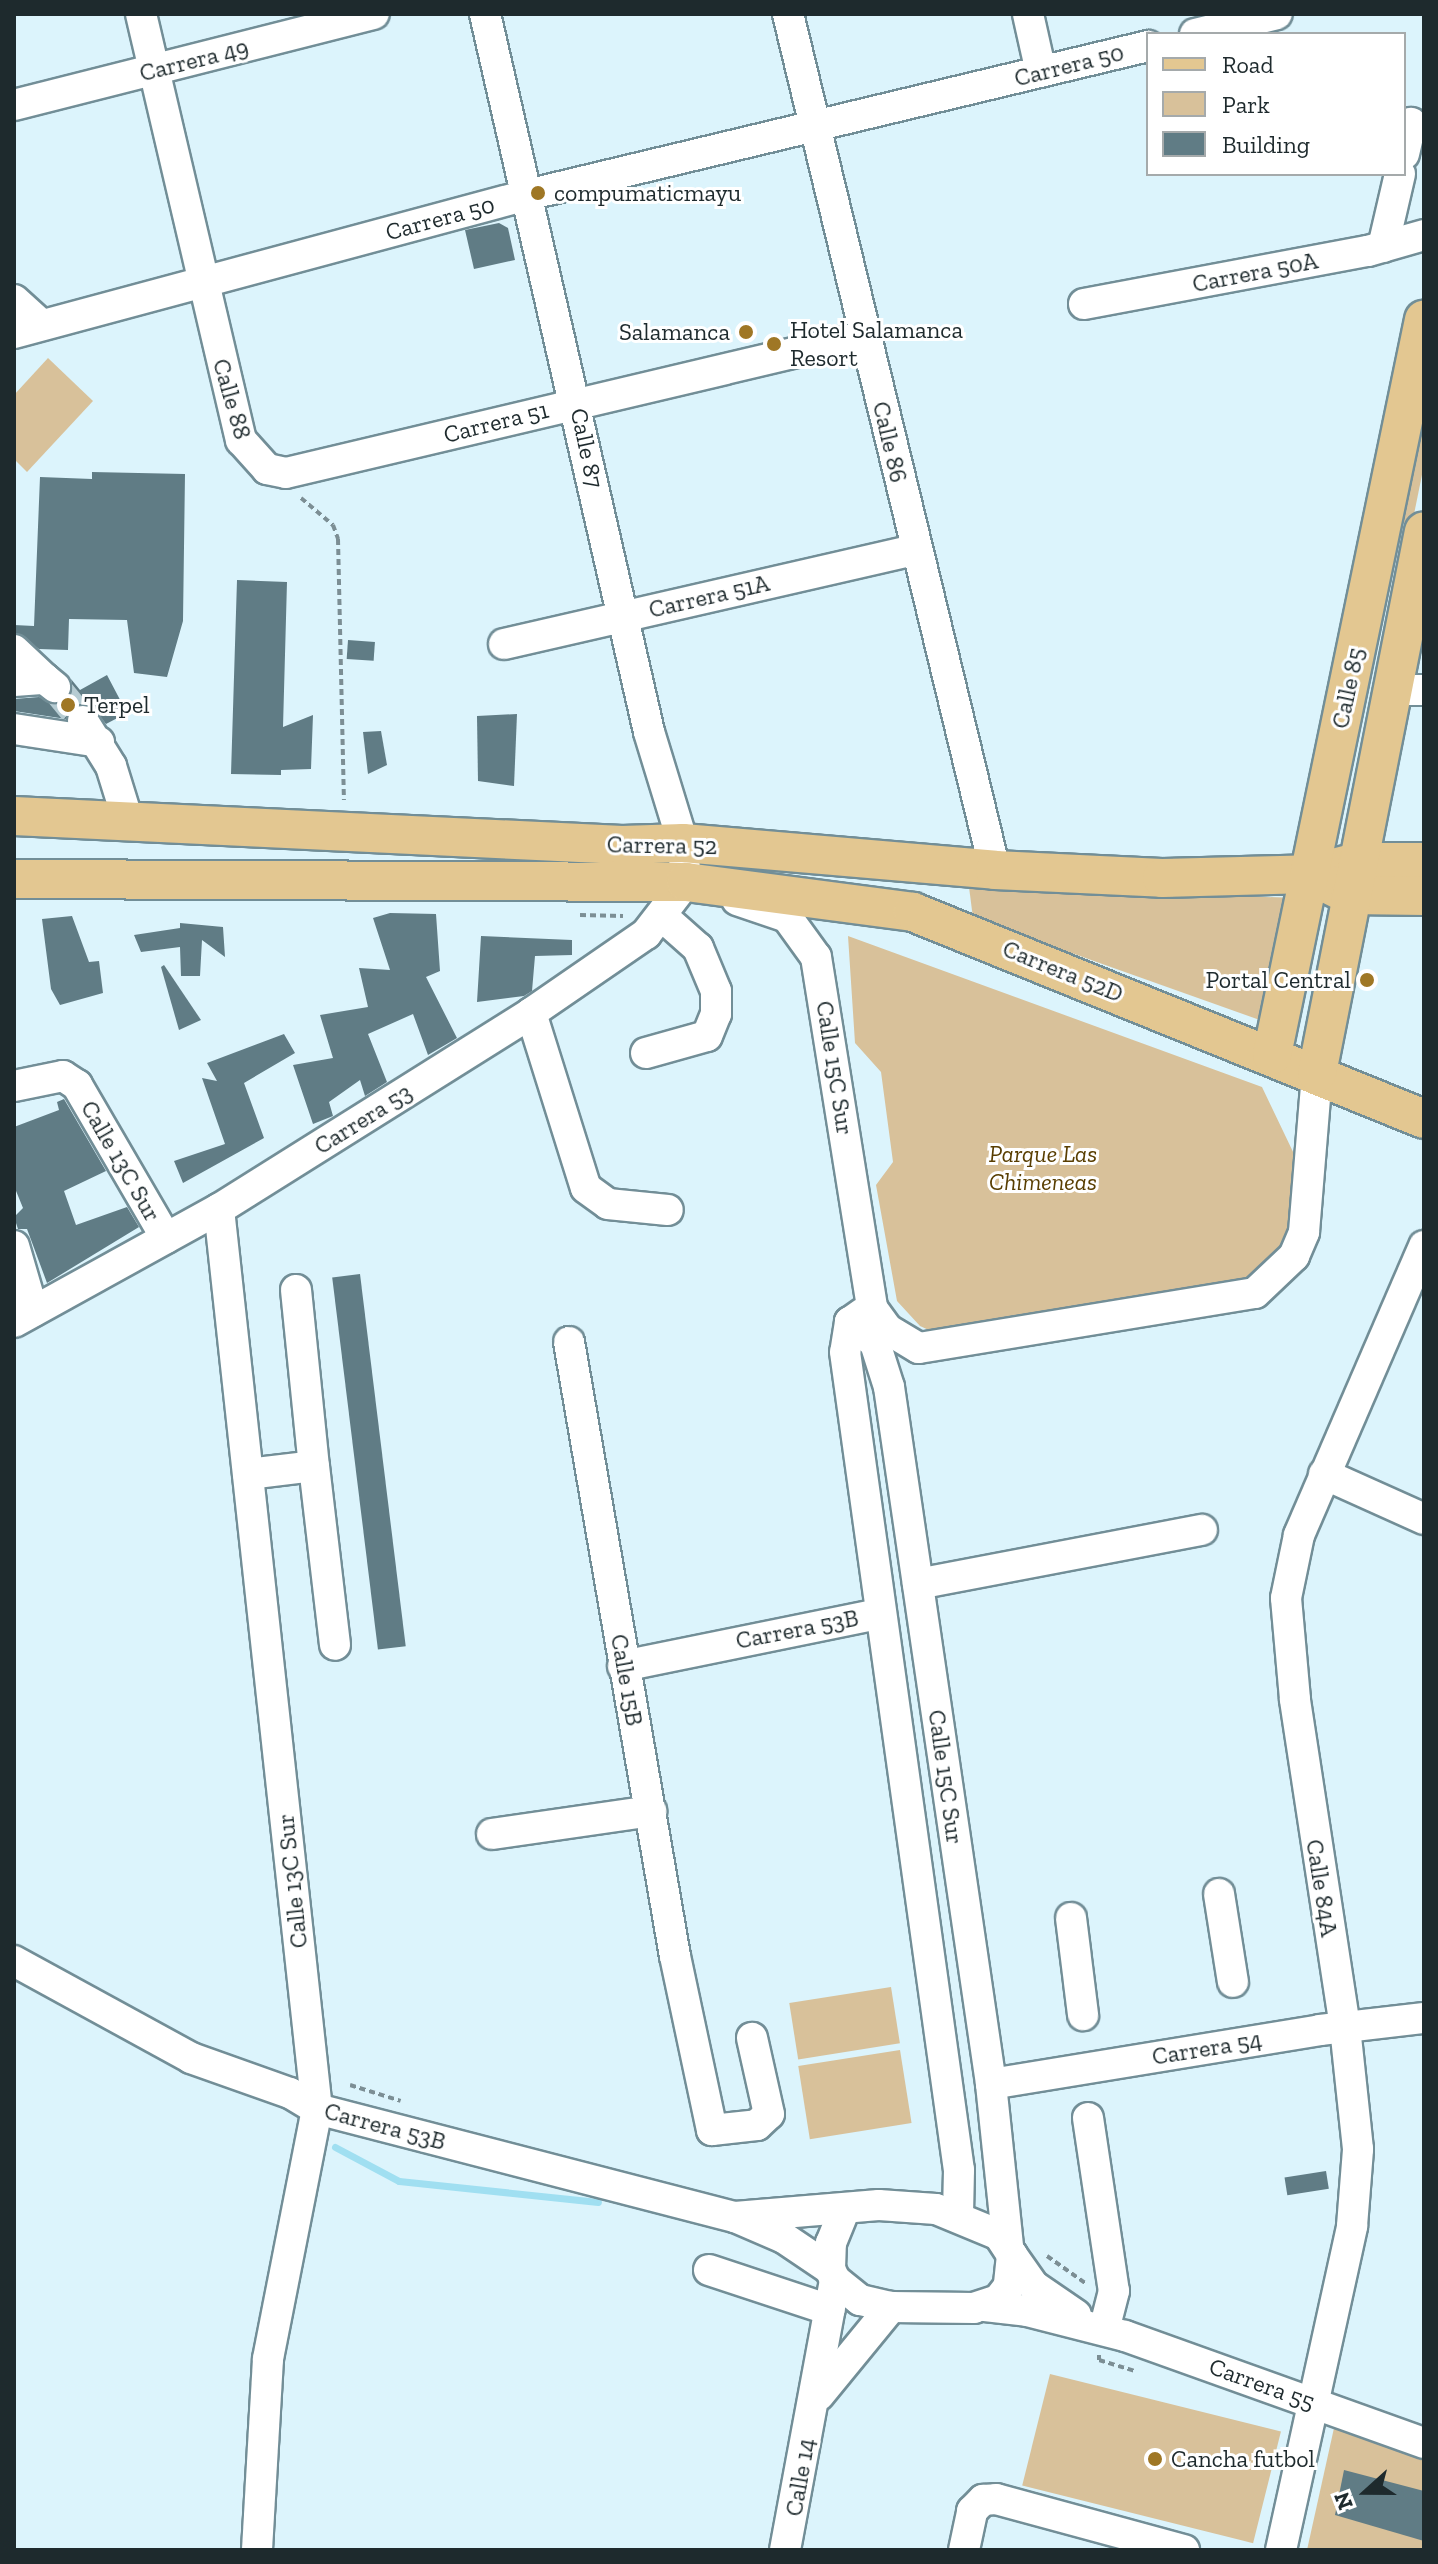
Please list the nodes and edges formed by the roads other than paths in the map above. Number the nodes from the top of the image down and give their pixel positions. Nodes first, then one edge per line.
1 (141, 14) edge
2 (374, 14) edge
3 (485, 14) edge
4 (788, 14) edge
5 (1028, 14) edge
6 (1265, 15) edge
7 (1202, 32) edge
8 (1146, 46) edge
9 (154, 70) junction
10 (1041, 72) junction
11 (14, 105) edge
12 (1411, 123) dead end
13 (815, 127) junction
14 (1406, 145) edge
15 (1400, 176) edge
16 (527, 195) junction
17 (1424, 235) edge
18 (1383, 247) junction
19 (202, 281) junction
20 (14, 300) edge
21 (1084, 304) dead end
22 (1424, 320) edge
23 (28, 328) edge
24 (865, 336) junction
25 (577, 402) junction
26 (267, 469) joint
27 (1424, 531) edge
28 (915, 550) junction
29 (623, 615) junction
30 (504, 644) dead end
31 (14, 650) edge
32 (14, 681) edge
33 (1408, 690) edge
34 (14, 729) edge
35 (14, 816) edge
36 (128, 821) junction
37 (683, 843) junction
38 (1424, 862) edge
39 (995, 870) junction
40 (1310, 874) junction
41 (1354, 878) junction
42 (14, 879) edge
43 (686, 882) junction
44 (1424, 896) edge
45 (663, 917) junction
46 (531, 1013) junction
47 (646, 1053) dead end
48 (1272, 1055) junction
49 (1317, 1073) junction
50 (14, 1086) edge
51 (1424, 1119) edge
52 (219, 1209) junction
53 (668, 1210) dead end
54 (166, 1238) junction
55 (14, 1246) edge
56 (1424, 1246) edge
57 (296, 1290) dead end
58 (861, 1315) junction
59 (23, 1317) edge
60 (569, 1342) dead end
61 (919, 1348) junction
62 (889, 1387) junction
63 (314, 1466) junction
64 (248, 1474) junction
65 (1324, 1474) junction
66 (1424, 1519) edge
67 (1202, 1530) dead end
68 (918, 1584) junction
69 (878, 1614) junction
70 (335, 1645) dead end
71 (623, 1666) junction
72 (651, 1811) junction
73 (492, 1834) dead end
74 (1219, 1894) dead end
75 (1071, 1918) dead end
76 (14, 1961) edge
77 (1233, 1982) dead end
78 (1083, 2015) dead end
79 (1424, 2018) edge
80 (1345, 2027) junction
81 (752, 2038) dead end
82 (991, 2084) junction
83 (317, 2109) junction
84 (1088, 2118) dead end
85 (844, 2211) junction
86 (958, 2215) junction
87 (735, 2217) junction
88 (1010, 2251) junction
89 (709, 2270) dead end
90 (833, 2274) junction
91 (985, 2306) junction
92 (891, 2307) junction
93 (830, 2310) junction
94 (1101, 2329) junction
95 (813, 2403) junction
96 (1315, 2403) junction
97 (1424, 2443) edge
98 (1128, 2544) edge
99 (257, 2550) edge
100 (785, 2550) edge
101 (964, 2550) edge
102 (1184, 2550) edge
103 (1281, 2550) edge

1 - 9 street, Calle 88
2 - 9 street, Carrera 49
3 - 16 street, Calle 87
4 - 13 street, Calle 86
5 - 10 street
6 - 7 street
8 - 10 street, Carrera 50
9 - 11 street, Carrera 49
9 - 19 street, Calle 88
10 - 13 street, Carrera 50
12 - 14 street
13 - 16 street, Carrera 50
13 - 24 street, Calle 86
15 - 18 street
16 - 19 street, Carrera 50
16 - 25 street, Calle 87
17 - 18 street, Carrera 50A
18 - 21 street, Carrera 50A
19 - 23 street, Carrera 50
19 - 26 street, Calle 88
20 - 23 street
22 - 40 main road, Calle 85
24 - 25 street, Carrera 51
24 - 28 street, Calle 86
25 - 26 street, Carrera 51
25 - 29 street, Calle 87
27 - 33 main road, Calle 85
28 - 29 street, Carrera 51A
28 - 39 street, Calle 86
29 - 30 street, Carrera 51A
29 - 37 street, Calle 87
31 - 32 street
33 - 41 main road, Calle 85
34 - 36 street
35 - 36 main road, Carrera 52
36 - 37 main road, Carrera 52
37 - 39 main road, Carrera 52
37 - 43 street, Calle 87
38 - 41 main road, Carrera 52
39 - 40 main road, Carrera 52
40 - 41 main road, Carrera 52
40 - 48 main road, Calle 85
41 - 44 main road, Carrera 52
41 - 49 main road, Calle 85
42 - 43 main road, Carrera 52
43 - 45 street, Carrera 53
43 - 48 main road, Carrera 52D
43 - 58 street, Calle 15C Sur
45 - 46 street, Carrera 53
45 - 47 street
46 - 52 street, Carrera 53
46 - 53 street
48 - 49 main road, Carrera 52D
49 - 51 main road, Carrera 52D
49 - 61 street
50 - 54 street, Calle 13C Sur
52 - 54 street, Carrera 53
52 - 64 street, Calle 13C Sur
54 - 59 street, Carrera 53
55 - 59 street
56 - 65 street, Calle 84A
57 - 63 street
58 - 61 street
58 - 62 street, Calle 15C Sur
58 - 69 street, Calle 15C Sur
60 - 71 street, Calle 15B
61 - 62 street
62 - 68 street, Calle 15C Sur
63 - 64 street
63 - 70 street
64 - 83 street, Calle 13C Sur
65 - 66 street
65 - 80 street, Calle 84A
67 - 68 street
68 - 82 street, Calle 15C Sur
69 - 71 street, Carrera 53B
69 - 86 street, Calle 15C Sur
71 - 72 street, Calle 15B
72 - 73 street
72 - 81 street, Calle 15B
74 - 77 street
75 - 78 street
76 - 83 street, Carrera 53B
79 - 80 street, Carrera 54
80 - 82 street, Carrera 54
80 - 96 street, Calle 84A
82 - 88 street, Calle 15C Sur
83 - 87 street, Carrera 53B
83 - 99 street, Calle 13C Sur
84 - 94 street
85 - 86 street, Carrera 53B
85 - 87 street, Carrera 53B
85 - 90 street
86 - 88 street, Carrera 53B
87 - 90 street, Carrera 53B
88 - 91 street
88 - 94 street, Carrera 55
89 - 93 street
90 - 92 street, Carrera 53B
90 - 93 street
91 - 92 street, Carrera 55
91 - 94 street, Carrera 55
92 - 95 street
93 - 95 street
94 - 96 street, Carrera 55
95 - 100 street, Calle 14
96 - 97 street, Carrera 55
96 - 103 street, Calle 84A
98 - 101 street
98 - 102 street

